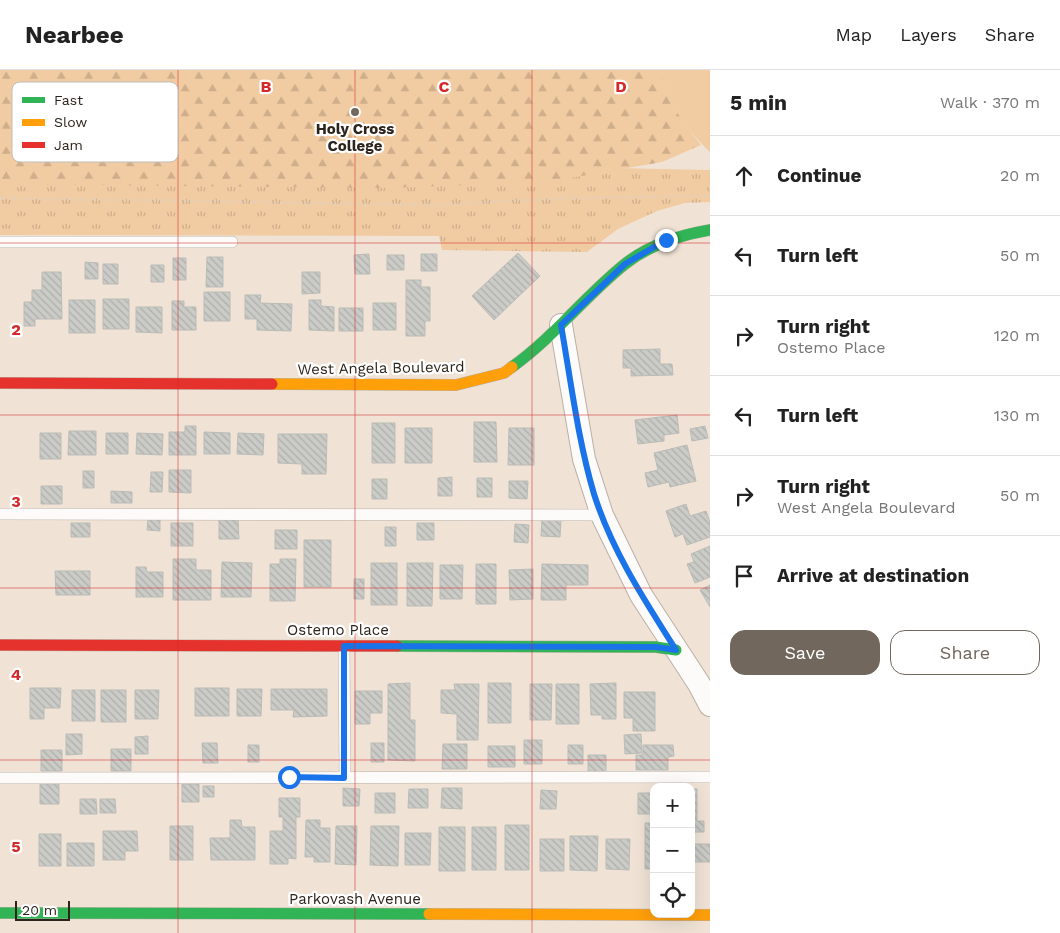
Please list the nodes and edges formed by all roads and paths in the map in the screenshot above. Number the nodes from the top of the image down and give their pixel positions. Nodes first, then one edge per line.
1 (710, 196) edge
2 (0, 198) edge
3 (710, 230) edge
4 (0, 242) edge
5 (232, 242) dead end
6 (561, 325) junction
7 (0, 383) edge
8 (0, 514) edge
9 (602, 515) junction
10 (0, 645) edge
11 (344, 646) junction
12 (676, 650) junction
13 (710, 705) edge
14 (710, 777) edge
15 (0, 778) edge
16 (344, 778) junction
17 (0, 914) edge
18 (710, 915) edge

1 - 2 path
3 - 6 street, West Angela Boulevard
4 - 5 lane
6 - 7 street, West Angela Boulevard
6 - 9 street
8 - 9 lane
9 - 12 street
10 - 11 street, Ostemo Place
11 - 12 street, Ostemo Place
11 - 16 lane
12 - 13 street
14 - 16 lane
15 - 16 lane
17 - 18 street, Parkovash Avenue

